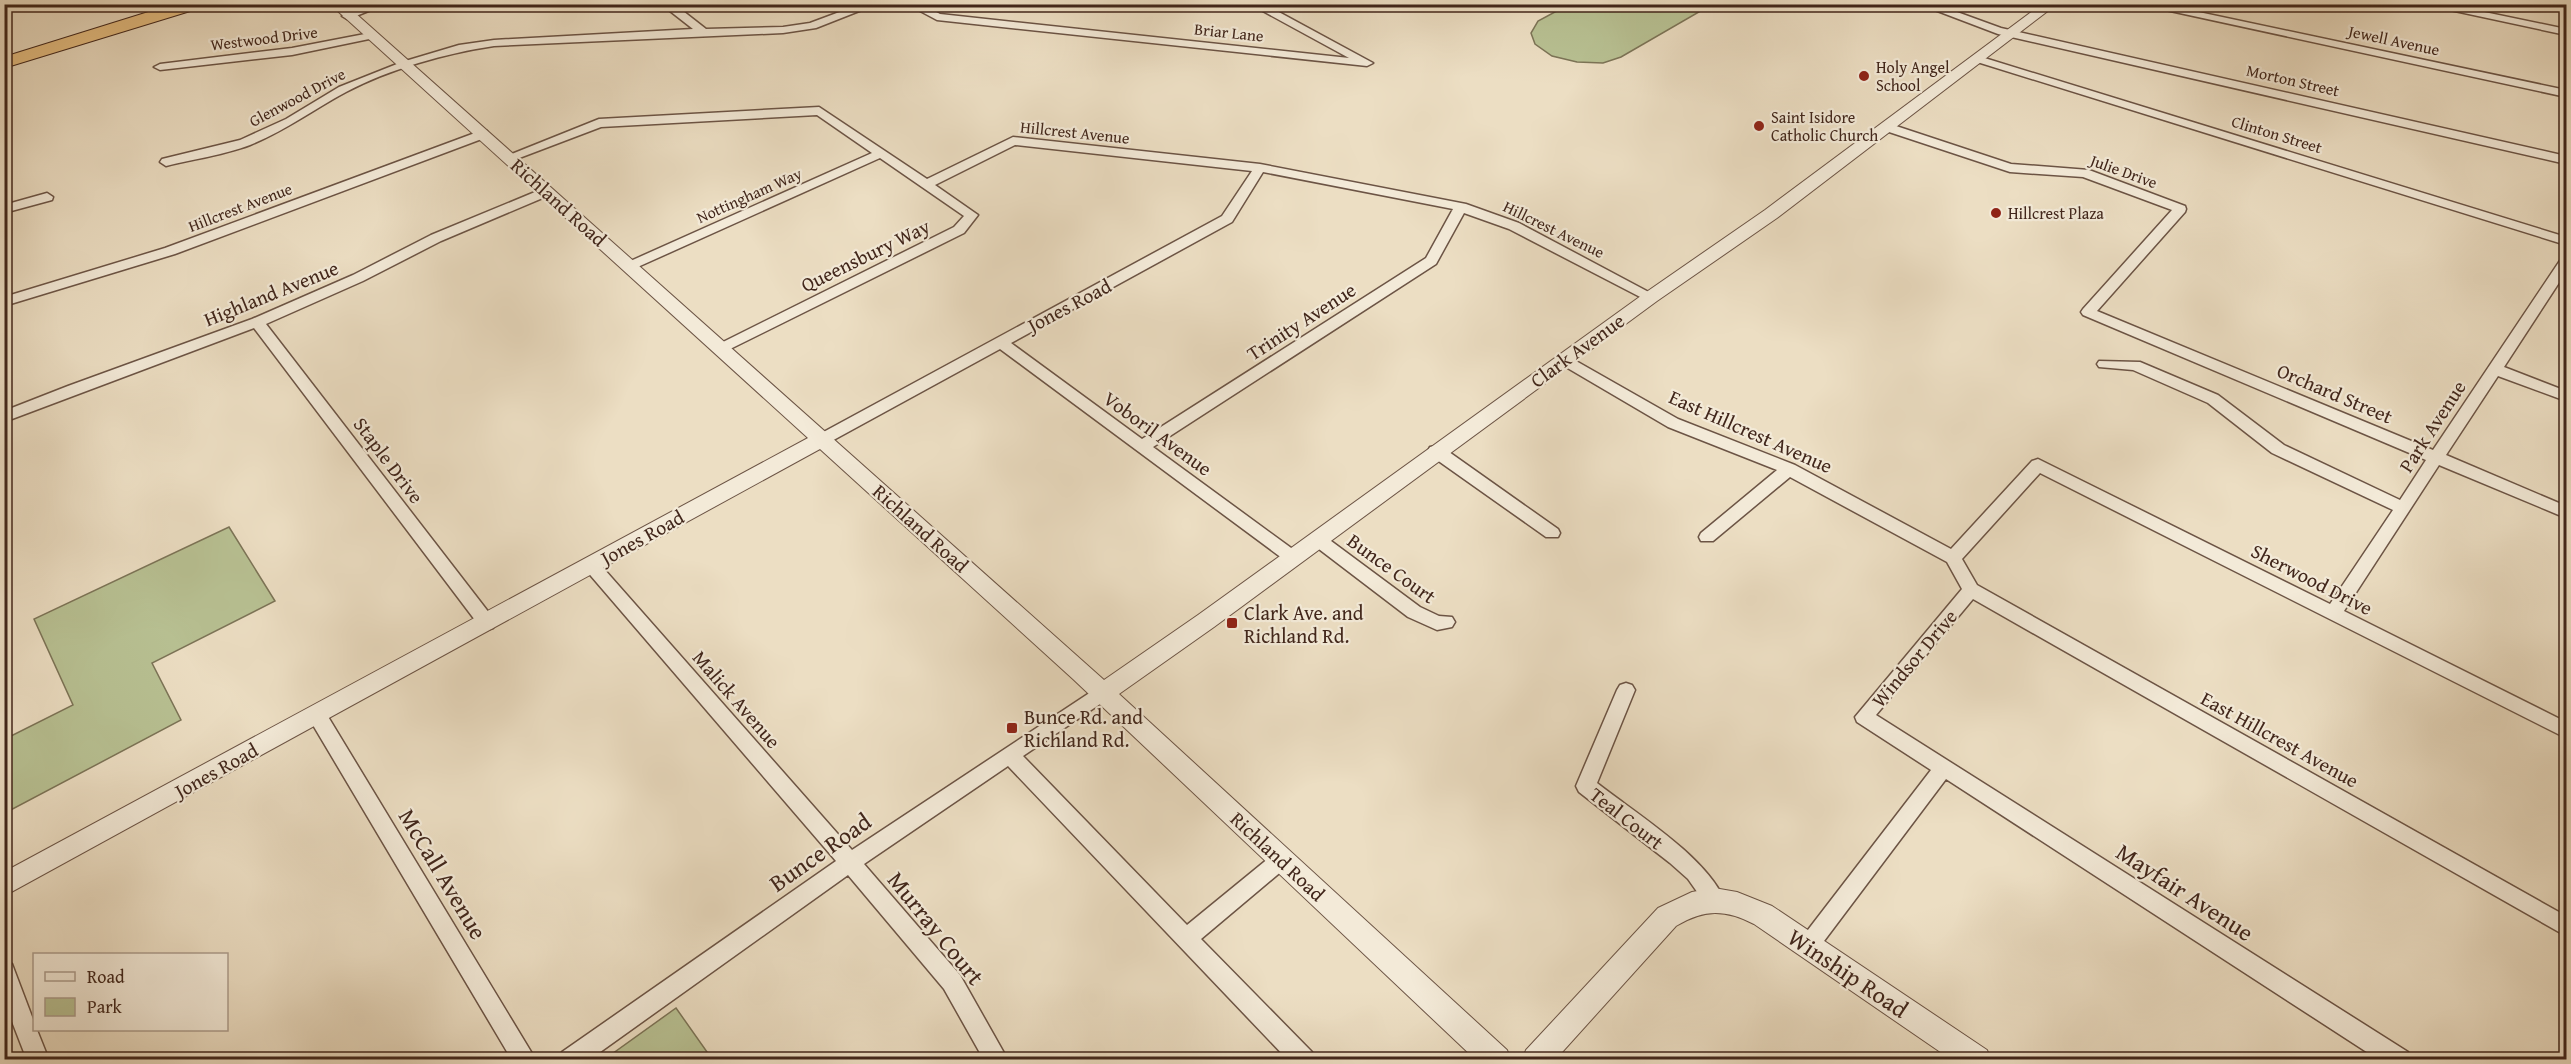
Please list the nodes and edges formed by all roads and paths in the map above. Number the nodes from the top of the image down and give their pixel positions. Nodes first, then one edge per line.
1 (194, 4) edge
2 (336, 4) edge
3 (381, 4) edge
4 (666, 4) edge
5 (872, 4) edge
6 (912, 4) edge
7 (1255, 4) edge
8 (1924, 4) edge
9 (2051, 4) edge
10 (2143, 4) edge
11 (2427, 4) edge
12 (347, 16) junction
13 (704, 32) junction
14 (2566, 32) edge
15 (2012, 34) junction
16 (370, 36) junction
17 (1978, 59) junction
18 (4, 63) edge
19 (406, 64) junction
20 (160, 67) dead end
21 (2566, 94) edge
22 (1887, 127) junction
23 (483, 134) junction
24 (881, 153) junction
25 (510, 157) junction
26 (2566, 160) edge
27 (166, 162) dead end
28 (1260, 168) junction
29 (926, 184) junction
30 (547, 191) junction
31 (48, 197) dead end
32 (1461, 207) junction
33 (4, 209) edge
34 (2566, 241) edge
35 (2566, 261) edge
36 (631, 266) junction
37 (1651, 297) junction
38 (4, 303) edge
39 (2088, 312) joint
40 (257, 322) junction
41 (1000, 342) junction
42 (722, 348) junction
43 (1564, 360) junction
44 (2103, 364) dead end
45 (2495, 369) junction
46 (2566, 396) edge
47 (4, 417) edge
48 (823, 439) junction
49 (1141, 447) junction
50 (1436, 451) junction
51 (2437, 458) junction
52 (1789, 469) junction
53 (2403, 508) junction
54 (2566, 512) edge
55 (1552, 533) dead end
56 (1707, 537) dead end
57 (1317, 539) junction
58 (1292, 557) junction
59 (1953, 558) junction
60 (591, 565) junction
61 (1971, 590) junction
62 (2333, 614) junction
63 (1446, 622) dead end
64 (487, 623) junction
65 (1626, 690) dead end
66 (1103, 693) junction
67 (318, 715) junction
68 (2566, 730) edge
69 (1009, 754) junction
70 (1943, 768) junction
71 (1282, 860) junction
72 (849, 863) junction
73 (4, 885) edge
74 (1714, 899) junction
75 (2566, 927) edge
76 (1187, 938) junction
77 (1809, 946) junction
78 (4, 971) edge
79 (38, 1059) edge
80 (525, 1059) edge
81 (570, 1059) edge
82 (997, 1059) edge
83 (1304, 1059) edge
84 (1497, 1059) edge
85 (1536, 1059) edge
86 (1977, 1059) edge
87 (2400, 1059) edge

1 - 18 highway
2 - 12 street, Richland Road
3 - 12 street
4 - 13 street
5 - 13 street, Glenwood Drive
6 - 7 street, Briar Lane
8 - 15 street, Morton Street
9 - 15 street, Clark Avenue
10 - 21 street, Jewell Avenue
11 - 14 street
12 - 16 street, Richland Road
13 - 19 street, Glenwood Drive
15 - 17 street, Clark Avenue
15 - 26 street, Morton Street
16 - 19 street, Richland Road
16 - 20 street, Westwood Drive
17 - 22 street, Clark Avenue
17 - 34 street, Clinton Street
19 - 23 street, Richland Road
19 - 27 street, Glenwood Drive
22 - 37 street, Clark Avenue
22 - 39 street, Julie Drive
23 - 25 street, Richland Road
23 - 38 street, Hillcrest Avenue
24 - 25 street
24 - 29 street
24 - 36 street, Nottingham Way
25 - 30 street, Richland Road
28 - 29 street, Hillcrest Avenue
28 - 32 street, Hillcrest Avenue
28 - 41 street, Jones Road
29 - 42 street, Queensbury Way
30 - 36 street, Richland Road
30 - 40 street, Highland Avenue
31 - 33 street
32 - 37 street, Hillcrest Avenue
32 - 49 street, Trinity Avenue
35 - 45 street, Park Avenue
36 - 42 street, Richland Road
37 - 43 street, Clark Avenue
39 - 51 street, Orchard Street
40 - 47 street, Highland Avenue
40 - 64 street, Staple Drive
41 - 48 street, Jones Road
41 - 49 street, Voboril Avenue
42 - 48 street, Richland Road
43 - 50 street, Clark Avenue
43 - 52 street, East Hillcrest Avenue
44 - 53 street
45 - 46 street
45 - 51 street, Park Avenue
48 - 60 street, Jones Road
48 - 66 street, Richland Road
49 - 58 street, Voboril Avenue
50 - 55 street
50 - 57 street, Clark Avenue
51 - 53 street, Park Avenue
51 - 54 street, Orchard Street
52 - 56 street
52 - 59 street, East Hillcrest Avenue
53 - 62 street, Park Avenue
57 - 58 street, Clark Avenue
57 - 63 street, Bunce Court
58 - 66 street, Clark Avenue
59 - 61 street, Windsor Drive
59 - 62 street, Sherwood Drive
60 - 64 street, Jones Road
60 - 72 street, Malick Avenue
61 - 70 street, Windsor Drive
61 - 75 street, East Hillcrest Avenue
62 - 68 street, Sherwood Drive
64 - 67 street, Jones Road
65 - 74 street, Teal Court
66 - 69 street, Bunce Road
66 - 71 street, Richland Road
67 - 73 street, Jones Road
67 - 80 street, McCall Avenue
69 - 72 street, Bunce Road
69 - 76 street
70 - 77 street
70 - 87 street, Mayfair Avenue
71 - 76 street
71 - 84 street, Richland Road
72 - 81 street, Bunce Road
72 - 82 street, Murray Court
74 - 77 street, Winship Road
74 - 85 street
76 - 83 street
77 - 86 street, Winship Road
78 - 79 street

